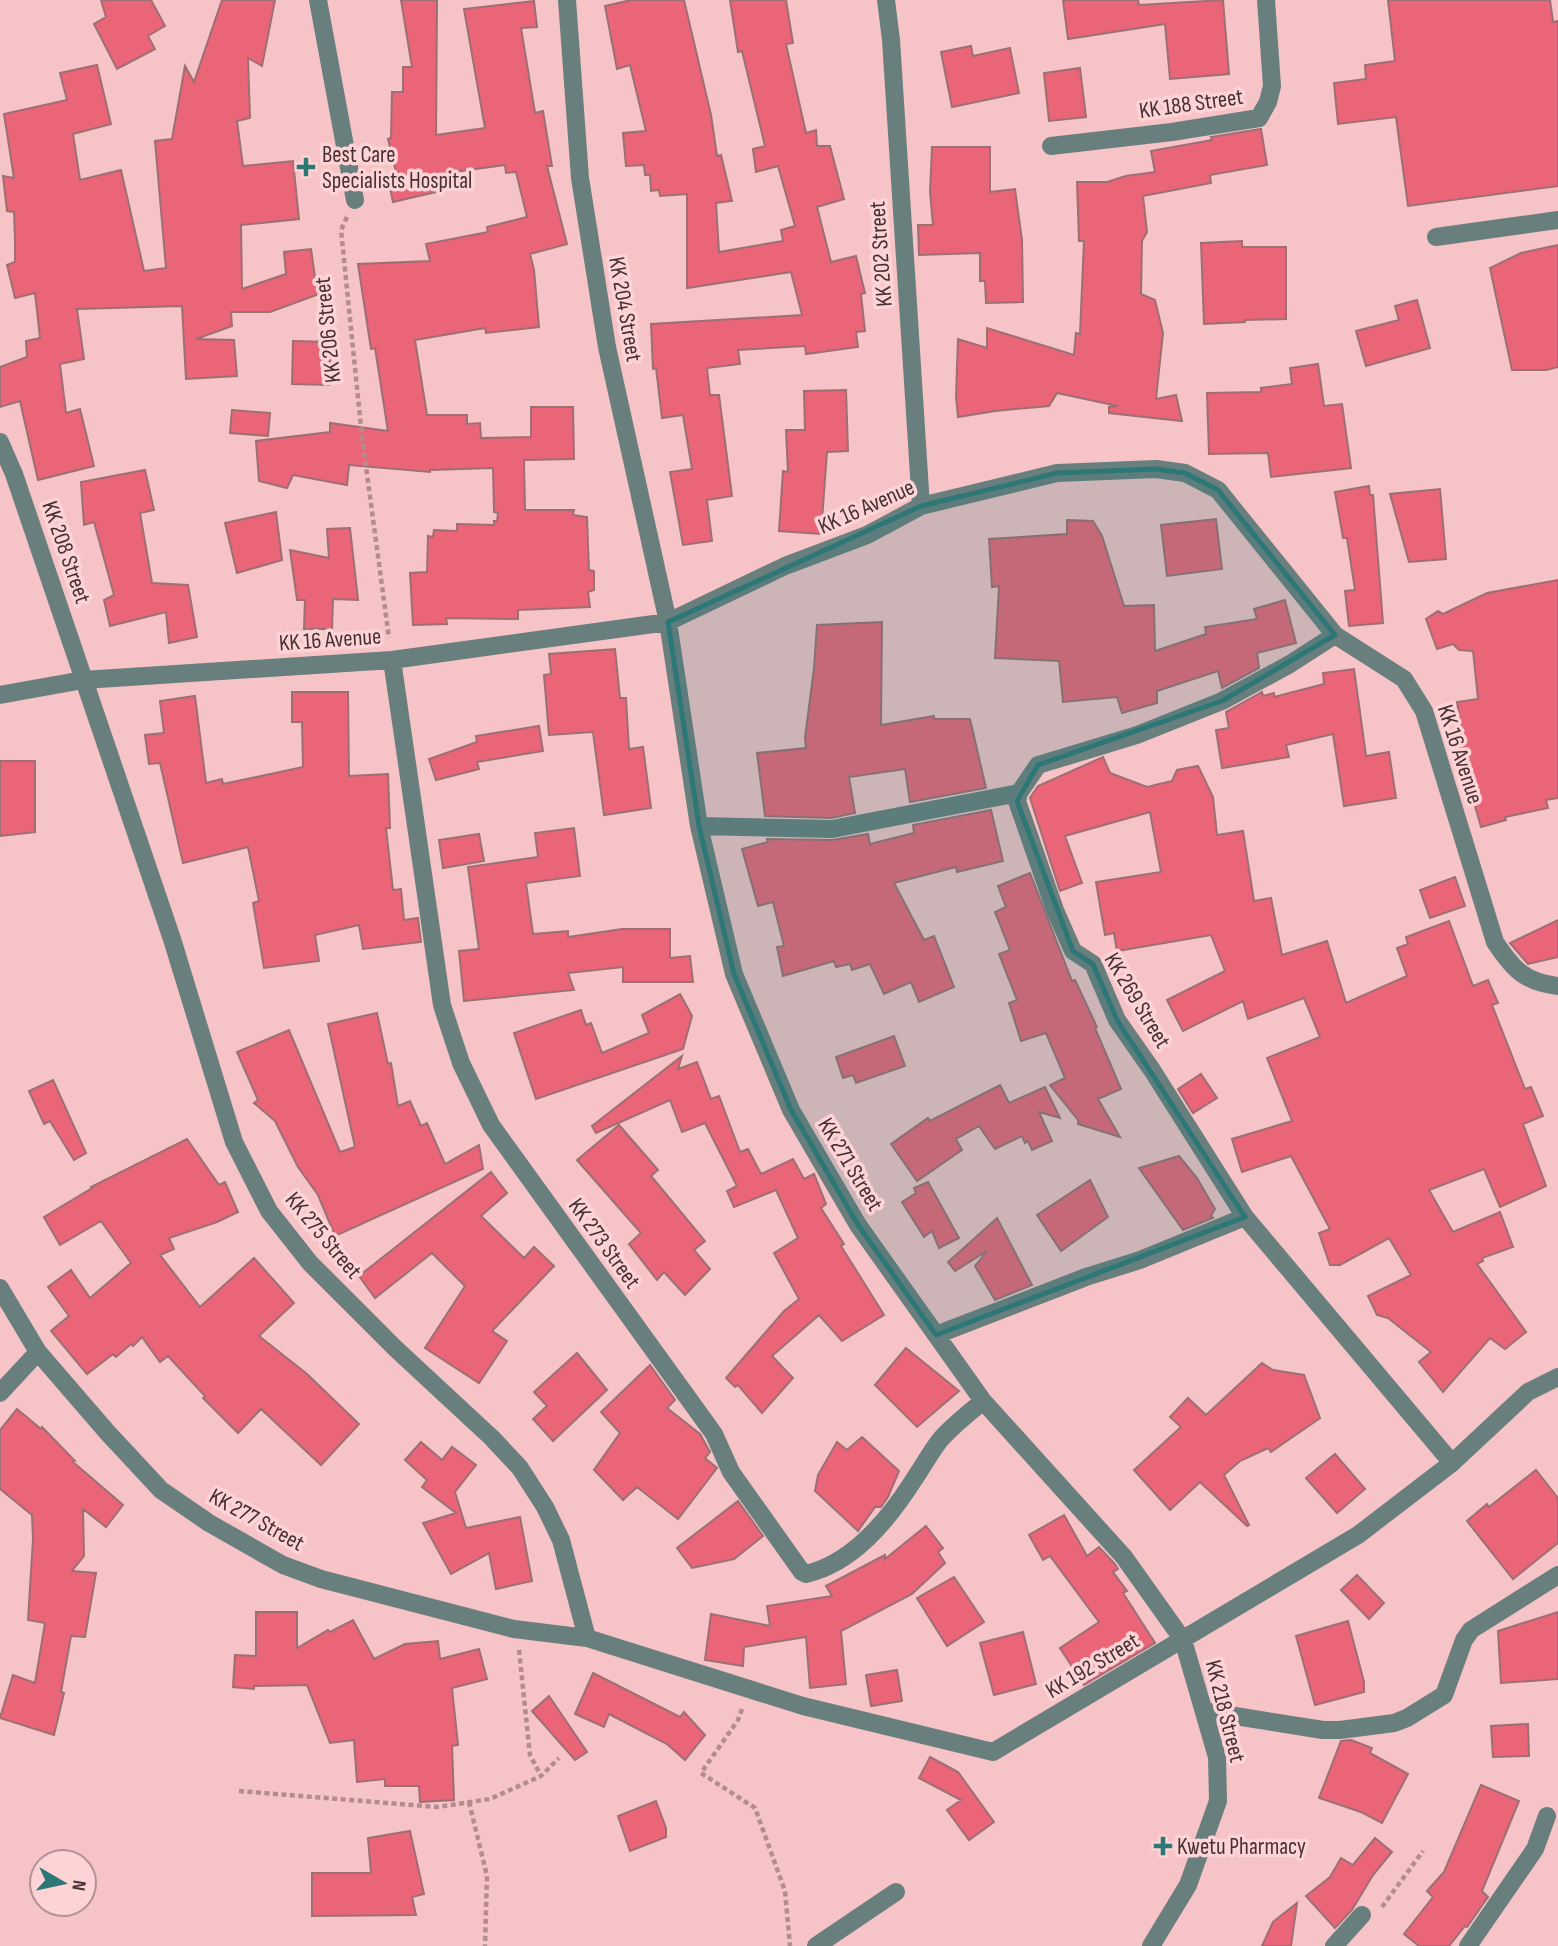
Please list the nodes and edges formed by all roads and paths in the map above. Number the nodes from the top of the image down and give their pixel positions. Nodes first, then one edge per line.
1 (318, 0) edge
2 (566, 0) edge
3 (886, 0) edge
4 (1266, 0) edge
5 (1051, 146) dead end
6 (355, 200) joint
7 (1558, 220) edge
8 (1436, 237) dead end
9 (0, 442) edge
10 (920, 506) junction
11 (668, 622) junction
12 (1335, 635) junction
13 (392, 660) junction
14 (83, 680) junction
15 (0, 695) edge
16 (1019, 793) junction
17 (699, 826) junction
18 (1558, 986) edge
19 (1245, 1217) junction
20 (0, 1287) edge
21 (936, 1335) junction
22 (38, 1352) junction
23 (1558, 1377) edge
24 (0, 1393) edge
25 (983, 1401) junction
26 (1452, 1464) junction
27 (1558, 1575) edge
28 (514, 1629) junction
29 (587, 1638) junction
30 (1183, 1640) junction
31 (748, 1689) junction
32 (1204, 1711) junction
33 (559, 1758) dead end
34 (541, 1776) junction
35 (239, 1791) dead end
36 (469, 1802) junction
37 (1548, 1816) dead end
38 (1423, 1851) dead end
39 (896, 1892) dead end
40 (1362, 1915) joint
41 (485, 1946) edge
42 (790, 1946) edge
43 (816, 1946) edge
44 (1151, 1946) edge
45 (1334, 1946) edge
46 (1468, 1946) edge

1 - 6 street
2 - 11 street, KK 204 Street
3 - 10 street, KK 202 Street
4 - 5 street, KK 188 Street
6 - 13 path, KK 206 Street
7 - 8 street
9 - 14 street, KK 208 Street
10 - 11 street, KK 16 Avenue
10 - 12 street, KK 16 Avenue
11 - 13 street, KK 16 Avenue
11 - 17 street, KK 271 Street
12 - 16 street
12 - 18 street, KK 16 Avenue
13 - 14 street, KK 16 Avenue
13 - 25 street, KK 273 Street
14 - 15 street, KK 16 Avenue
14 - 29 street, KK 275 Street
16 - 17 street
16 - 19 street, KK 269 Street
17 - 21 street, KK 271 Street
19 - 21 street
19 - 26 street, KK 269 Street
20 - 22 street, KK 277 Street
21 - 25 street, KK 271 Street
22 - 24 street
22 - 28 street, KK 277 Street
23 - 26 street, KK 192 Street
25 - 30 street, KK 271 Street
26 - 30 street, KK 192 Street
27 - 32 street
28 - 29 street, KK 277 Street
28 - 34 path
29 - 31 street, KK 192 Street
30 - 31 street, KK 192 Street
30 - 32 street, KK 218 Street
31 - 42 path
32 - 44 street, KK 218 Street
33 - 34 path
34 - 36 path
35 - 36 path
36 - 41 path
37 - 46 street
38 - 40 path
39 - 43 street
40 - 45 street

